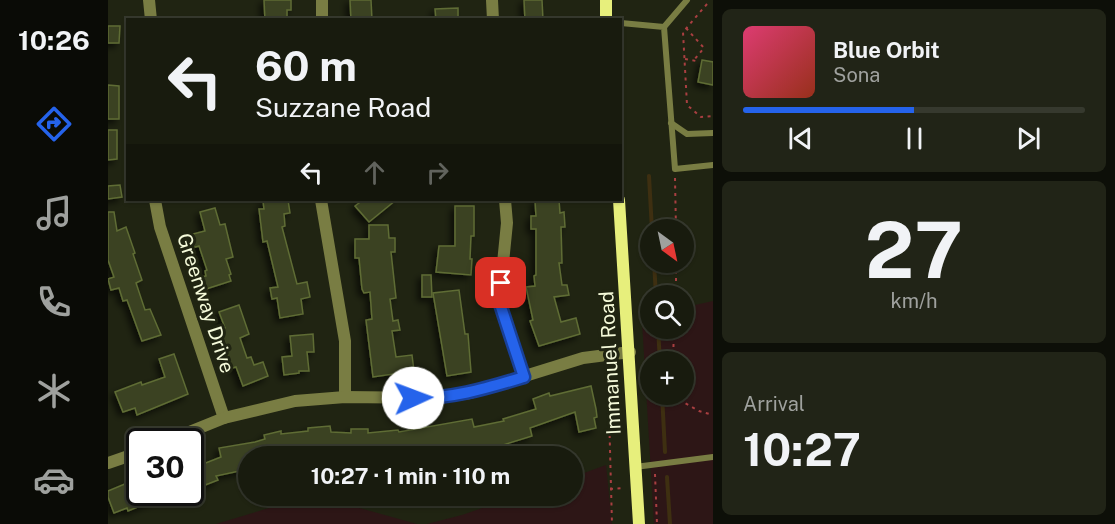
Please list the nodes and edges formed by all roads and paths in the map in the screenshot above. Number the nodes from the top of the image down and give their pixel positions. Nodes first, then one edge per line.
1 (149, 0) edge
2 (322, 0) edge
3 (492, 0) edge
4 (606, 0) edge
5 (687, 0) edge
6 (707, 4) dead end
7 (151, 18) edge
8 (322, 18) edge
9 (493, 18) edge
10 (606, 18) edge
11 (622, 23) edge
12 (664, 27) junction
13 (686, 28) junction
14 (685, 59) junction
15 (713, 116) edge
16 (671, 123) junction
17 (713, 133) edge
18 (713, 165) edge
19 (675, 169) junction
20 (155, 201) edge
21 (321, 201) edge
22 (505, 201) edge
23 (619, 201) edge
24 (676, 219) edge
25 (630, 352) junction
26 (608, 375) dead end
27 (524, 377) junction
28 (345, 397) junction
29 (688, 405) edge
30 (713, 415) edge
31 (224, 418) junction
32 (199, 428) edge
33 (126, 457) edge
34 (713, 457) edge
35 (108, 463) edge
36 (655, 465) junction
37 (635, 467) junction
38 (624, 487) dead end
39 (610, 489) junction
40 (639, 522) edge
41 (612, 524) edge
42 (657, 524) edge

1 - 7 street
2 - 8 street
3 - 9 street
4 - 10 street
5 - 12 lane
6 - 13 path
11 - 12 lane
12 - 16 lane
13 - 14 path
13 - 14 path
14 - 15 path
16 - 17 lane
16 - 19 lane
18 - 19 lane
19 - 24 path
20 - 31 street, Greenway Drive
21 - 28 street
22 - 27 street
23 - 25 street, Immanuel Road
25 - 27 street
25 - 37 street, Immanuel Road
26 - 39 path
27 - 28 street
28 - 31 street
29 - 30 path
31 - 32 street
33 - 35 street
34 - 36 lane
36 - 37 lane
36 - 42 path
37 - 40 street, Immanuel Road
38 - 39 path
39 - 41 path

